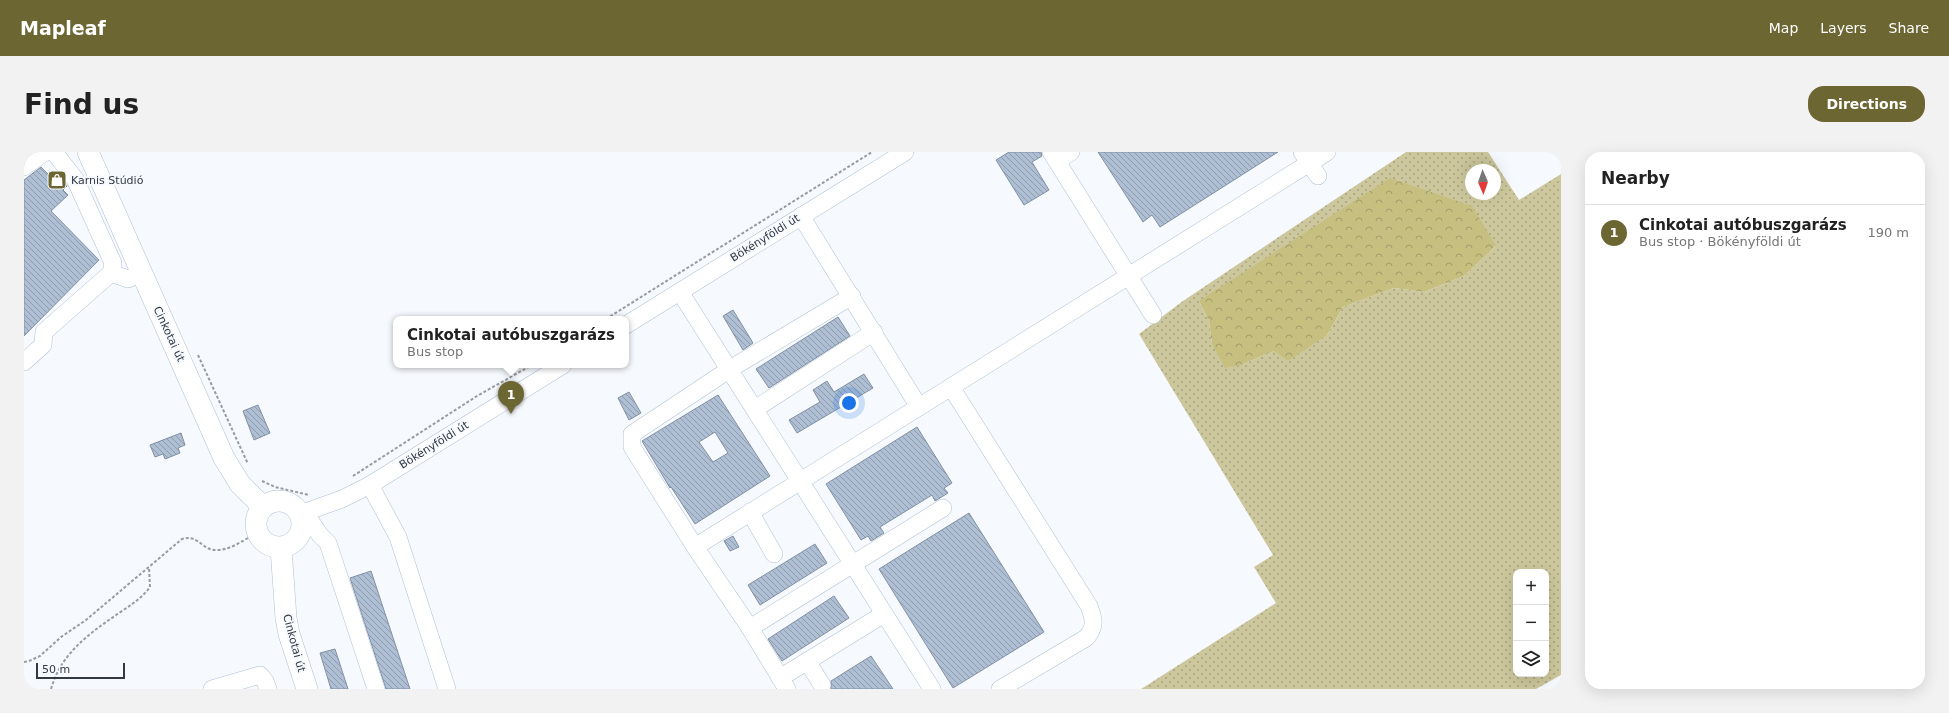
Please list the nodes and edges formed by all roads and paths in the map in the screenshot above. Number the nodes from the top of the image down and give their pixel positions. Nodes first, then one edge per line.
1 (45, 152) edge
2 (54, 152) edge
3 (88, 152) edge
4 (872, 152) edge
5 (905, 152) edge
6 (1327, 152) edge
7 (1060, 155) edge
8 (1310, 164) edge
9 (24, 167) edge
10 (801, 216) junction
11 (111, 273) junction
12 (141, 273) junction
13 (1129, 277) junction
14 (680, 292) junction
15 (852, 296) junction
16 (1153, 315) dead end
17 (611, 316) edge
18 (629, 323) edge
19 (874, 332) junction
20 (24, 362) edge
21 (527, 368) edge
22 (557, 368) edge
23 (730, 370) junction
24 (951, 387) junction
25 (919, 407) junction
26 (755, 409) junction
27 (351, 477) dead end
28 (800, 481) junction
29 (262, 482) dead end
30 (370, 485) junction
31 (313, 494) dead end
32 (263, 507) junction
33 (943, 508) dead end
34 (750, 512) junction
35 (302, 514) junction
36 (257, 533) junction
37 (695, 547) junction
38 (281, 548) junction
39 (774, 554) dead end
40 (852, 564) junction
41 (149, 567) junction
42 (884, 614) junction
43 (750, 628) junction
44 (807, 661) junction
45 (24, 662) edge
46 (784, 683) edge
47 (822, 685) dead end
48 (51, 689) edge
49 (212, 689) edge
50 (268, 689) edge
51 (307, 689) edge
52 (376, 689) edge
53 (447, 689) edge
54 (932, 689) edge
55 (1000, 689) edge

1 - 9 street
2 - 11 street
3 - 12 main road, Cinkotai út
4 - 17 path
5 - 10 street, Bökényföldi út
6 - 8 street
7 - 13 street
8 - 13 street
10 - 14 street, Bökényföldi út
10 - 15 street
11 - 12 street
11 - 20 street
12 - 32 main road, Cinkotai út
13 - 16 street
13 - 24 street
14 - 18 street, Bökényföldi út
14 - 23 street
15 - 19 street
15 - 23 street
19 - 25 street
19 - 26 street
21 - 27 path
22 - 30 street, Bökényföldi út
23 - 26 street
23 - 37 street
24 - 25 street
24 - 55 street
25 - 28 street
26 - 28 street
28 - 34 street
28 - 40 street
29 - 31 path
30 - 35 street, Bökényföldi út
30 - 53 street
32 - 35 main road
32 - 36 main road
33 - 40 street
34 - 37 street
34 - 39 street
35 - 38 main road
35 - 52 street
36 - 38 main road
36 - 41 path
37 - 43 street
38 - 51 main road, Cinkotai út
40 - 42 street
40 - 43 street
41 - 45 path
41 - 48 path
42 - 44 street
42 - 54 street
43 - 46 street
44 - 46 street
44 - 47 street
49 - 50 street

